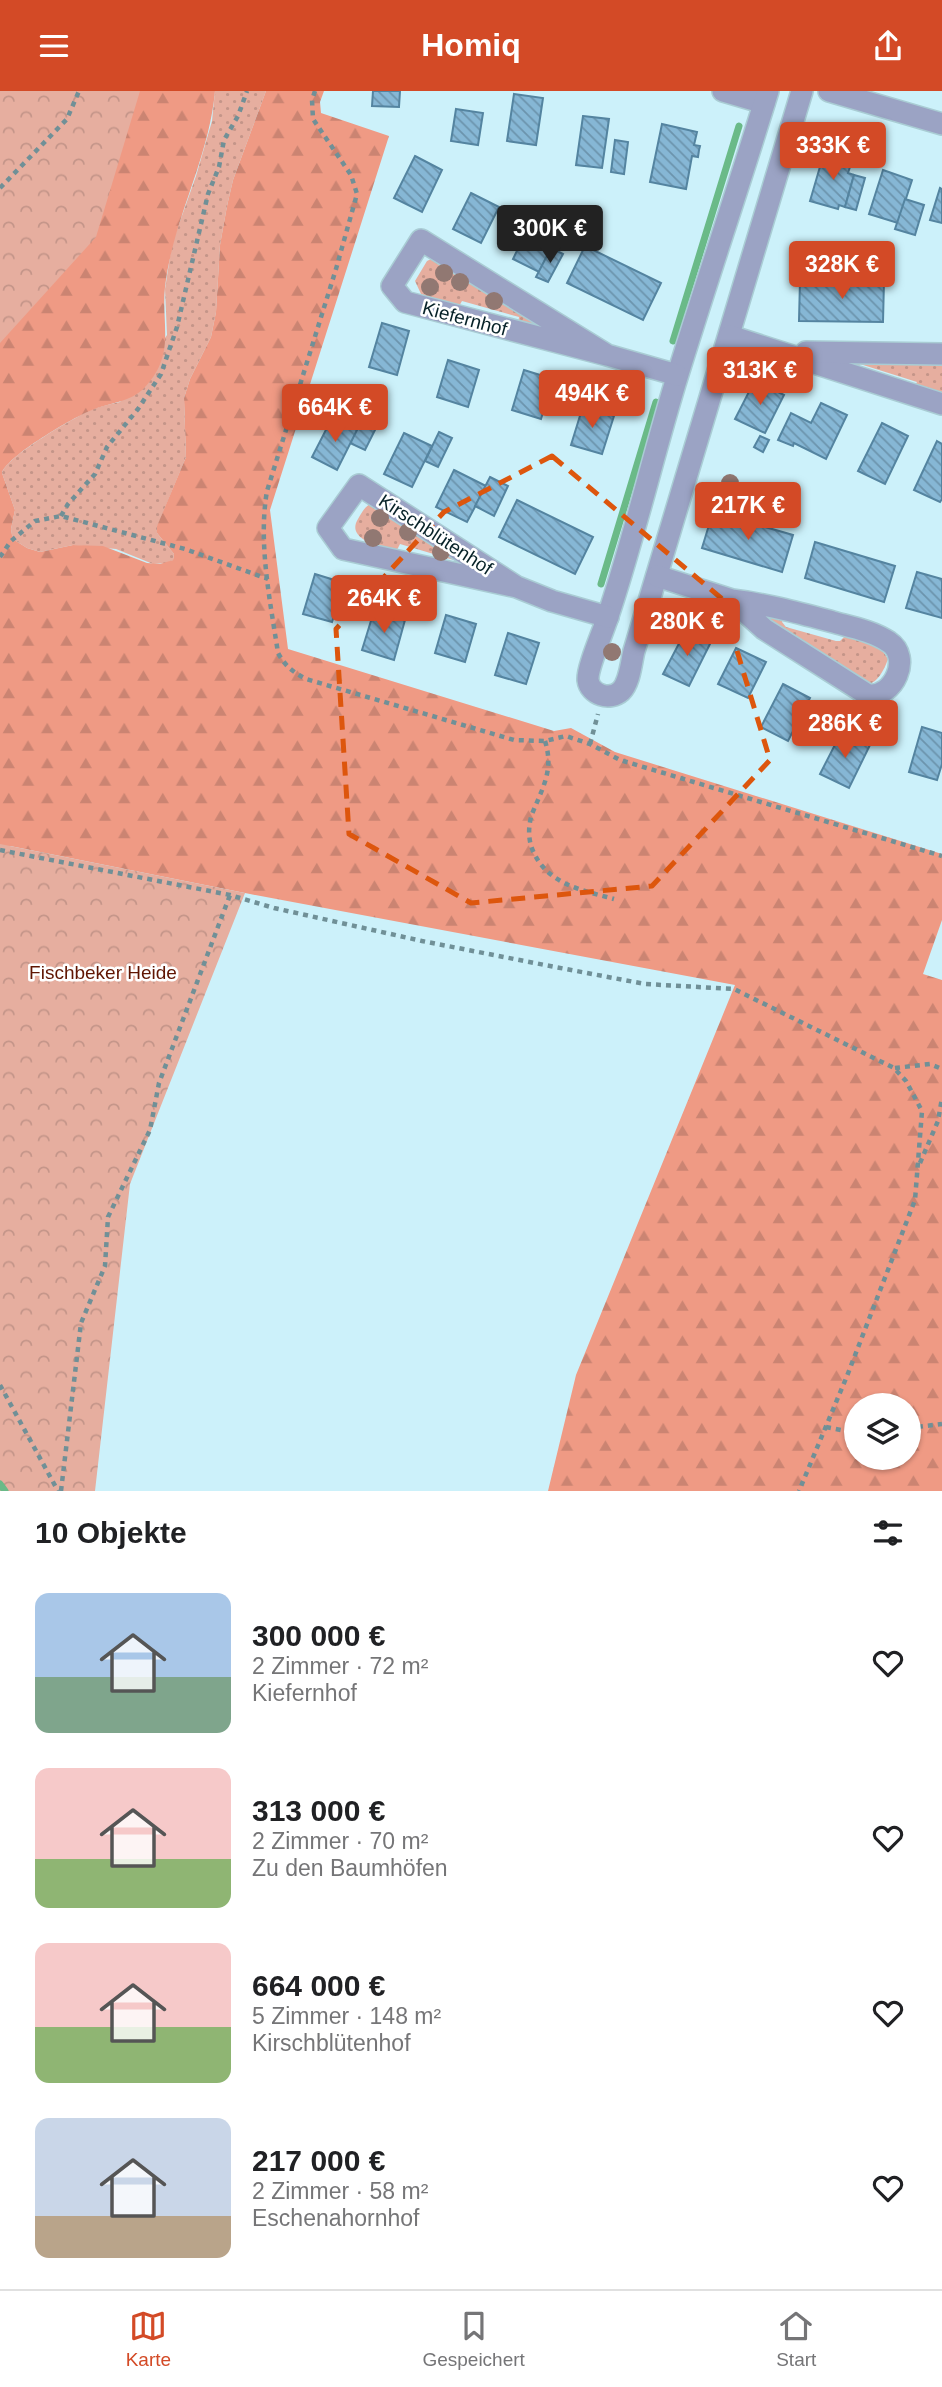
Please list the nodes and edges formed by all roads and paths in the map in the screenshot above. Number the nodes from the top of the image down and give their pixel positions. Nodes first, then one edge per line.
1 (79, 91) edge
2 (247, 91) edge
3 (315, 91) edge
4 (723, 91) edge
5 (802, 91) edge
6 (829, 91) edge
7 (766, 97) edge
8 (942, 124) edge
9 (0, 188) edge
10 (730, 336) junction
11 (783, 352) junction
12 (942, 354) edge
13 (607, 355) junction
14 (677, 375) junction
15 (942, 404) edge
16 (61, 516) junction
17 (0, 557) edge
18 (657, 576) junction
19 (268, 579) junction
20 (517, 587) junction
21 (732, 600) junction
22 (608, 617) junction
23 (603, 696) junction
24 (545, 741) junction
25 (590, 744) junction
26 (0, 850) edge
27 (942, 856) edge
28 (230, 895) junction
29 (614, 899) dead end
30 (894, 1068) junction
31 (942, 1069) edge
32 (942, 1098) edge
33 (917, 1169) junction
34 (0, 1385) edge
35 (942, 1425) edge
36 (826, 1427) junction
37 (921, 1427) edge
38 (844, 1431) edge
39 (59, 1491) edge
40 (799, 1491) edge

1 - 9 path
2 - 16 path
3 - 19 path
4 - 7 street
5 - 10 street
6 - 8 street
7 - 14 street
10 - 11 street
10 - 18 street
11 - 12 street
11 - 15 street
13 - 13 street, Kiefernhof
13 - 14 street, Kiefernhof
14 - 22 street
16 - 17 path
16 - 19 path
18 - 21 street
18 - 23 street
19 - 24 path
20 - 20 street, Kirschblütenhof
20 - 22 street, Kirschblütenhof
21 - 21 street
22 - 23 street
23 - 25 path
24 - 25 path
24 - 29 path
25 - 27 path
26 - 28 path
28 - 30 path
28 - 39 path
30 - 31 path
30 - 33 path
32 - 33 path
33 - 36 path
34 - 39 path
35 - 37 path
36 - 38 path
36 - 40 path

